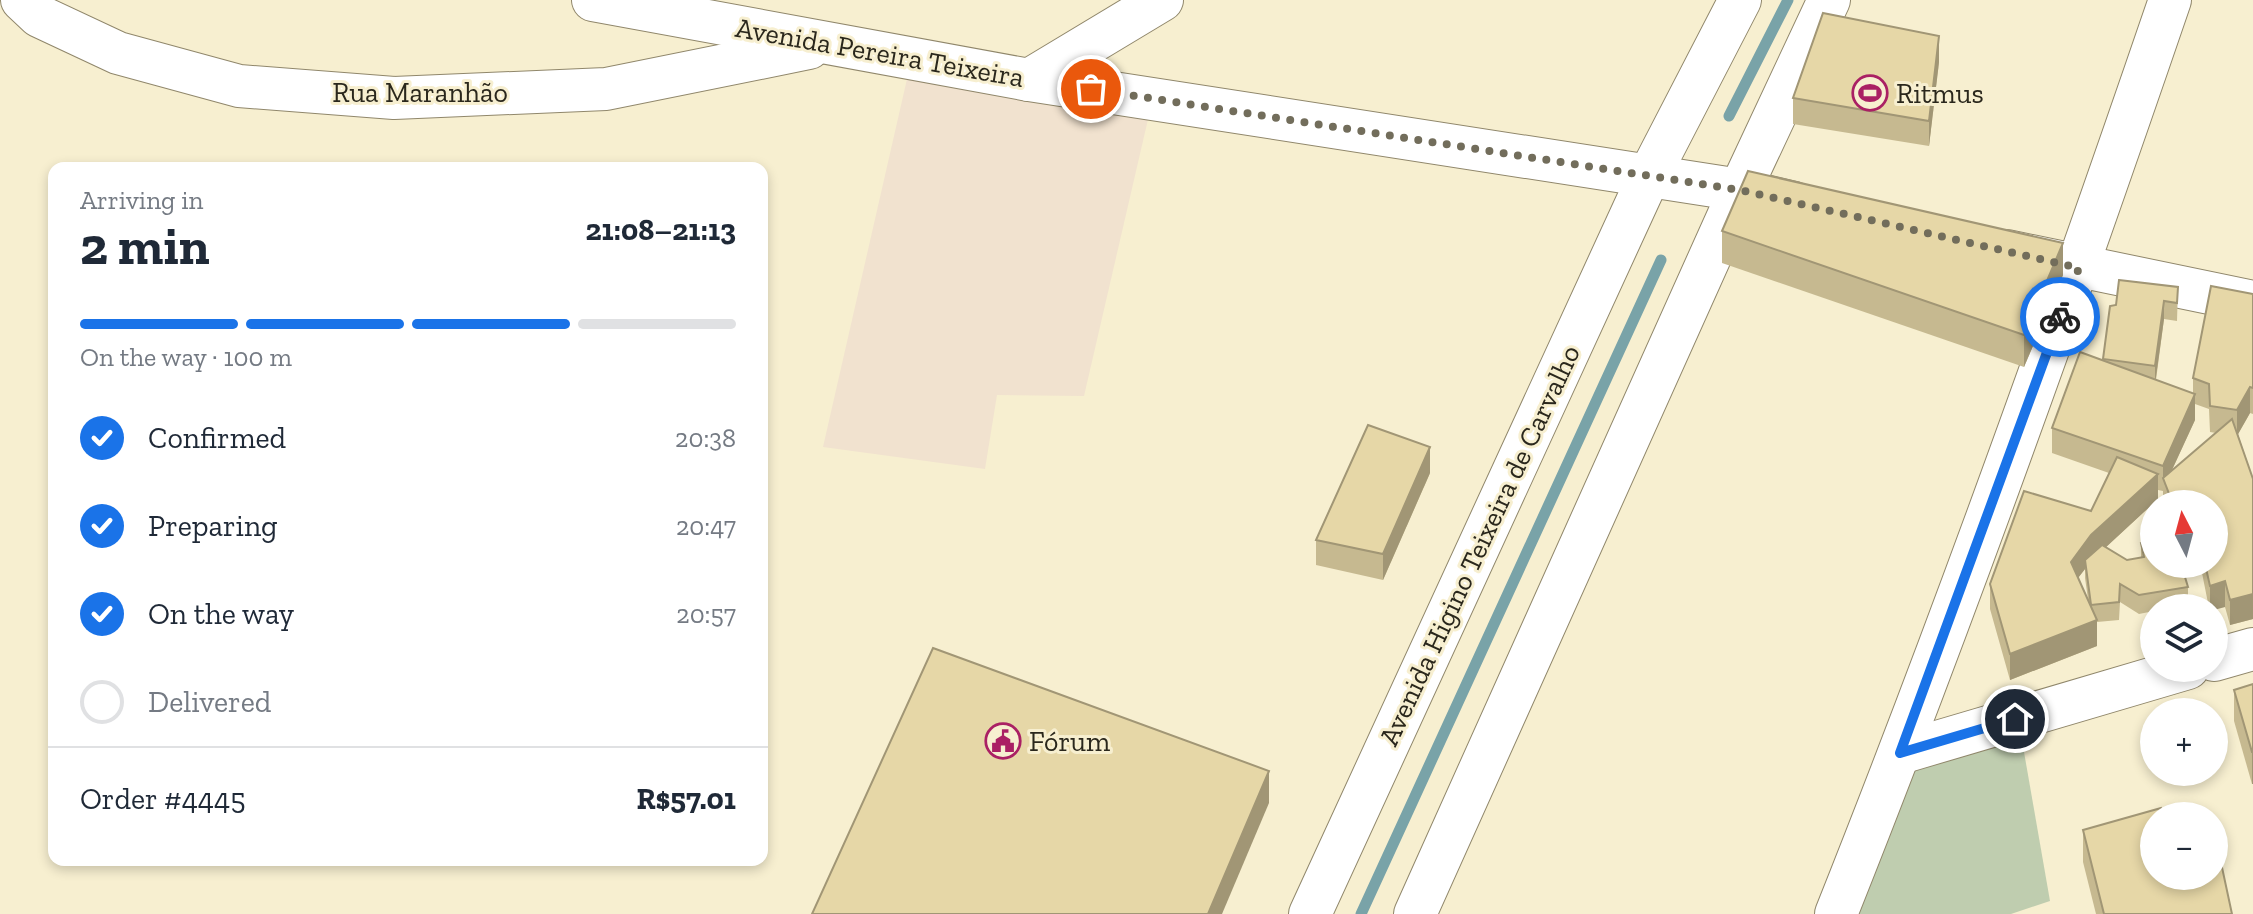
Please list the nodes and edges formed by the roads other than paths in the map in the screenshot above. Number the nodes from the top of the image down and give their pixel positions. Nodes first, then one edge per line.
1 (22, 0) edge
2 (593, 0) edge
3 (1162, 0) edge
4 (1740, 0) edge
5 (1829, 0) edge
6 (2170, 0) edge
7 (832, 43) junction
8 (1029, 80) junction
9 (1649, 176) junction
10 (1740, 190) junction
11 (1832, 211) edge
12 (1971, 243) edge
13 (2079, 268) junction
14 (2253, 302) edge
15 (2253, 649) edge
16 (2228, 656) edge
17 (2141, 682) edge
18 (1900, 753) junction
19 (1310, 914) edge
20 (1415, 914) edge
21 (1836, 914) edge

1 - 7 street, Rua Maranhão
2 - 7 street, Avenida Pereira Teixeira
3 - 8 street
4 - 9 street, Avenida Higino Teixeira de Carvalho
5 - 10 street
6 - 13 street
7 - 8 street, Avenida Pereira Teixeira
8 - 9 street, Avenida Pereira Teixeira
9 - 10 street, Avenida Pereira Teixeira
9 - 19 street, Avenida Higino Teixeira de Carvalho
10 - 11 street, Avenida Pereira Teixeira
10 - 20 street
12 - 13 street
13 - 14 street
13 - 18 street
15 - 16 street
17 - 18 street
18 - 21 street

